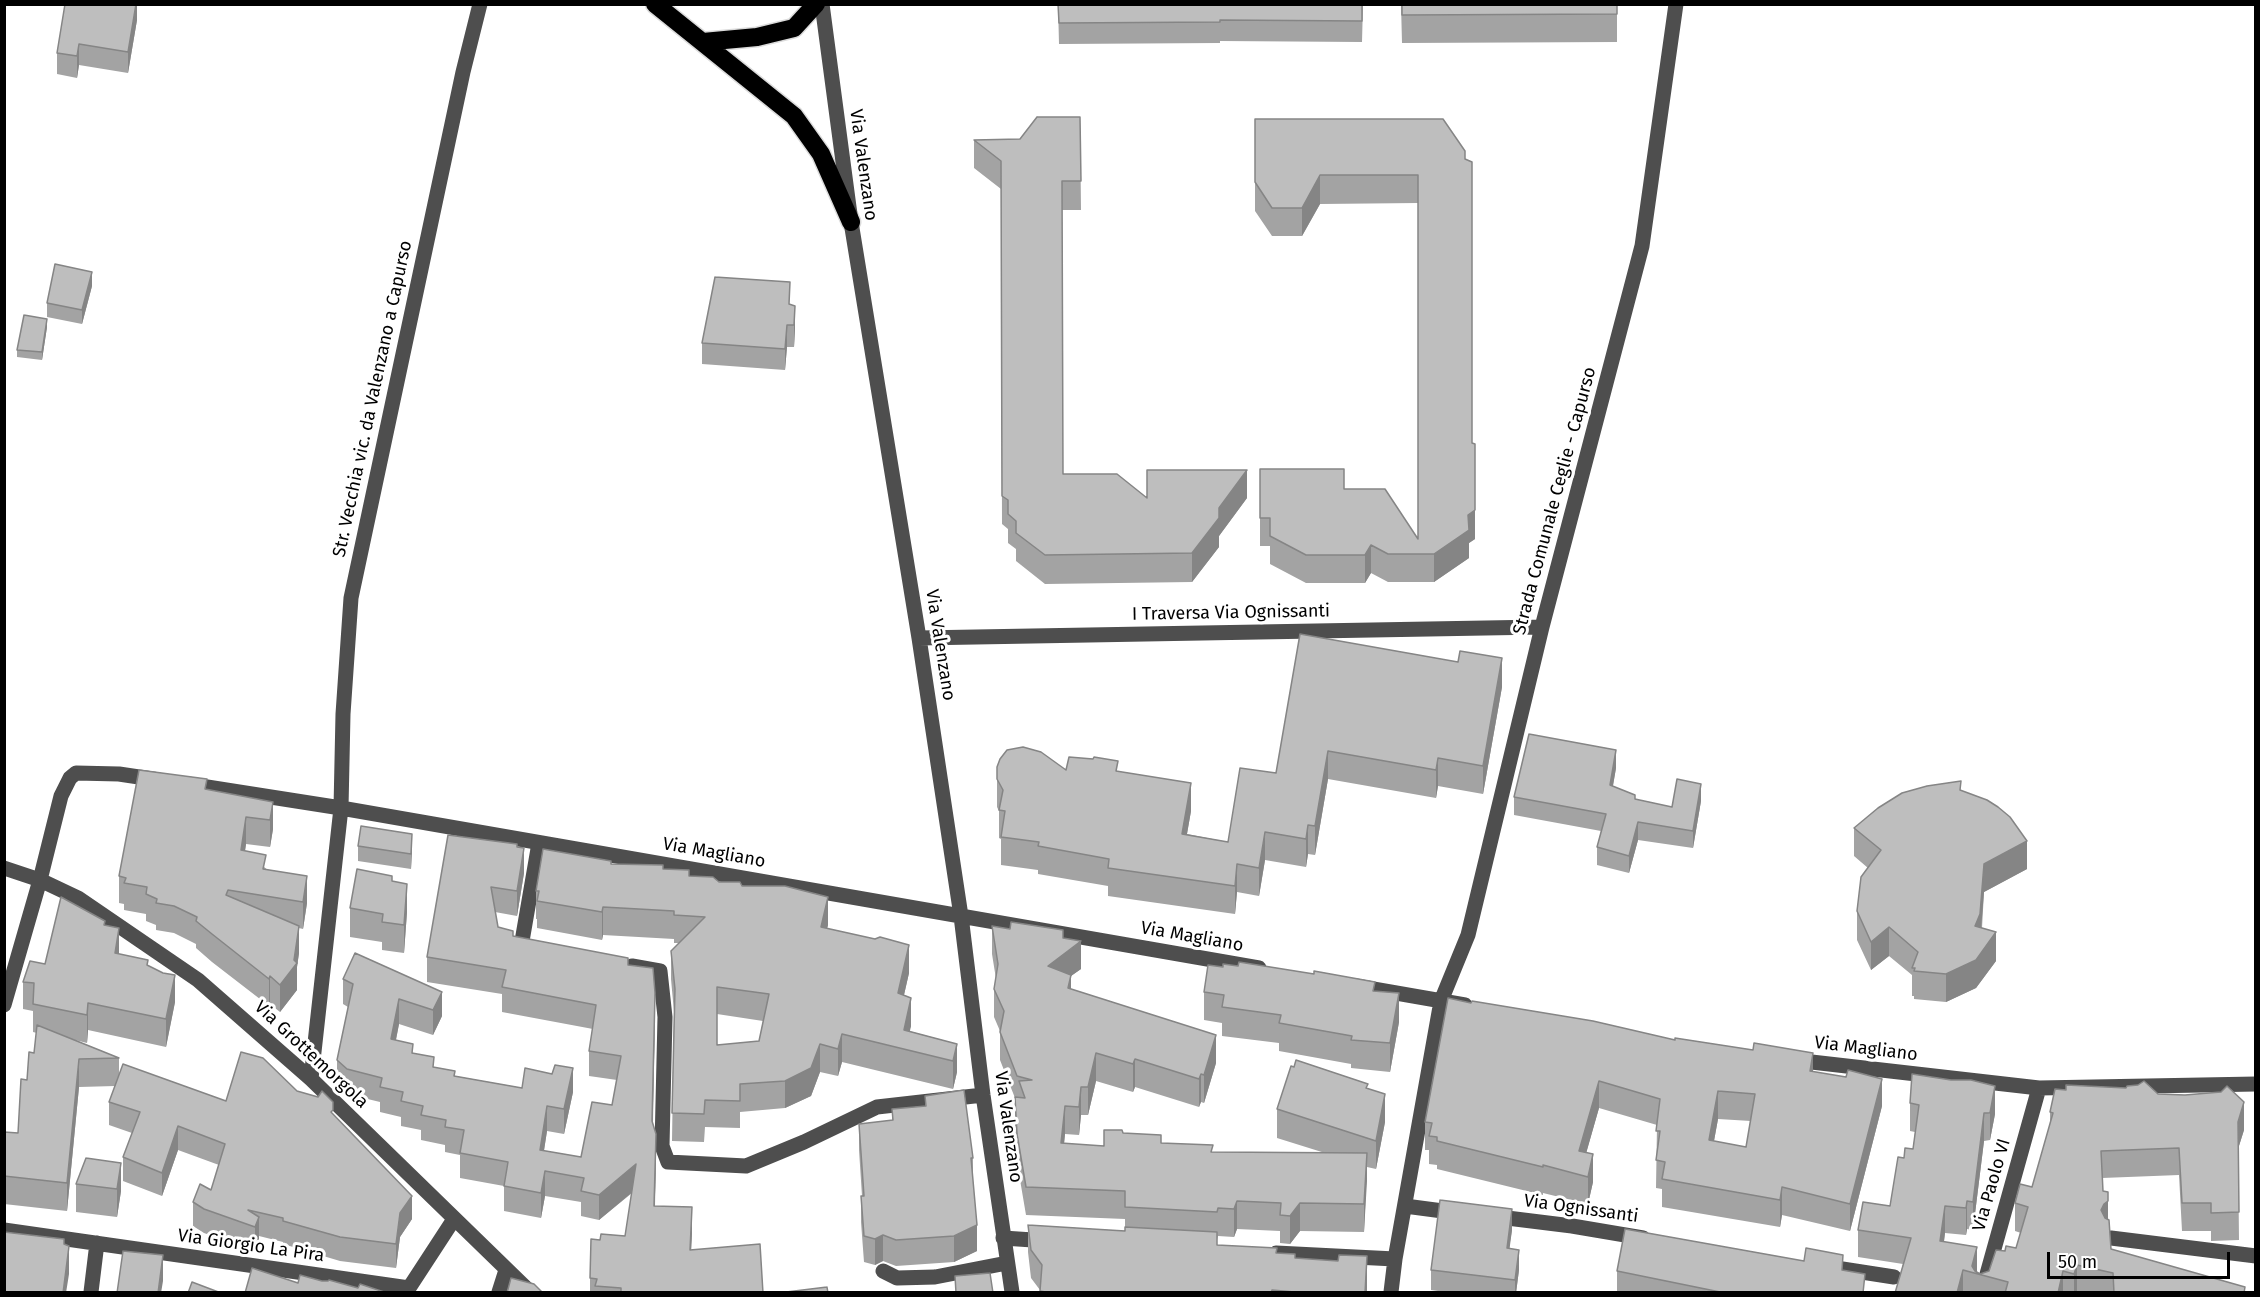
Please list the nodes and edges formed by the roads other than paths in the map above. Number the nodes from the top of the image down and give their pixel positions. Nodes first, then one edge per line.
1 (480, 4) edge
2 (655, 4) edge
3 (816, 4) edge
4 (822, 4) edge
5 (1676, 4) edge
6 (703, 42) junction
7 (851, 222) junction
8 (1542, 627) junction
9 (919, 638) junction
10 (341, 808) junction
11 (539, 843) junction
12 (4, 868) edge
13 (40, 880) junction
14 (961, 916) junction
15 (544, 951) edge
16 (614, 963) edge
17 (1277, 972) edge
18 (1347, 984) edge
19 (1441, 1000) junction
20 (4, 1005) edge
21 (1476, 1006) edge
22 (1778, 1057) edge
23 (311, 1079) junction
24 (2256, 1084) edge
25 (2039, 1088) junction
26 (983, 1095) junction
27 (1405, 1206) junction
28 (454, 1219) junction
29 (4, 1230) edge
30 (1003, 1238) junction
31 (2111, 1238) edge
32 (1062, 1241) edge
33 (1663, 1241) edge
34 (97, 1243) junction
35 (1264, 1252) edge
36 (2256, 1256) edge
37 (1395, 1259) junction
38 (1007, 1263) junction
39 (1811, 1265) edge
40 (506, 1270) junction
41 (884, 1271) dead end
42 (1894, 1277) dead end
43 (91, 1293) edge
44 (499, 1293) edge
45 (530, 1293) edge
46 (1012, 1293) edge
47 (1391, 1293) edge
48 (1982, 1293) edge

1 - 10 street, Str. Vecchia vic. da Valenzano a Capurso
2 - 6 highway
3 - 6 highway
4 - 7 street, Via Valenzano
5 - 8 street, Strada Comunale Ceglie - Capurso
6 - 7 highway
7 - 9 street, Via Valenzano
8 - 9 street, I Traversa Via Ognissanti
8 - 19 street, Strada Comunale Ceglie - Capurso
9 - 14 street, Via Valenzano
10 - 11 street, Via Magliano
10 - 13 street, Via Magliano
10 - 23 street, Str. Vecchia vic. da Valenzano a Capurso
11 - 14 street, Via Magliano
11 - 15 street
12 - 13 street, Via Grottemorgola
13 - 20 street
13 - 23 street, Via Grottemorgola
14 - 17 street, Via Magliano
14 - 26 street, Via Valenzano
16 - 26 street
18 - 19 street
19 - 21 street
19 - 27 street
22 - 25 street, Via Magliano
23 - 28 street, Via Grottemorgola
24 - 25 street, Via Magliano
25 - 48 street, Via Paolo VI
26 - 30 street, Via Valenzano
27 - 33 street, Via Ognissanti
27 - 37 street
28 - 34 street, Via Giorgio La Pira
28 - 40 street, Via Grottemorgola
29 - 34 street, Via Giorgio La Pira
30 - 32 street
30 - 38 street, Via Valenzano
31 - 36 street
34 - 43 street
35 - 37 street
37 - 47 street
38 - 41 street
38 - 46 street, Via Valenzano
39 - 42 street
40 - 44 street
40 - 45 street, Via Grottemorgola

